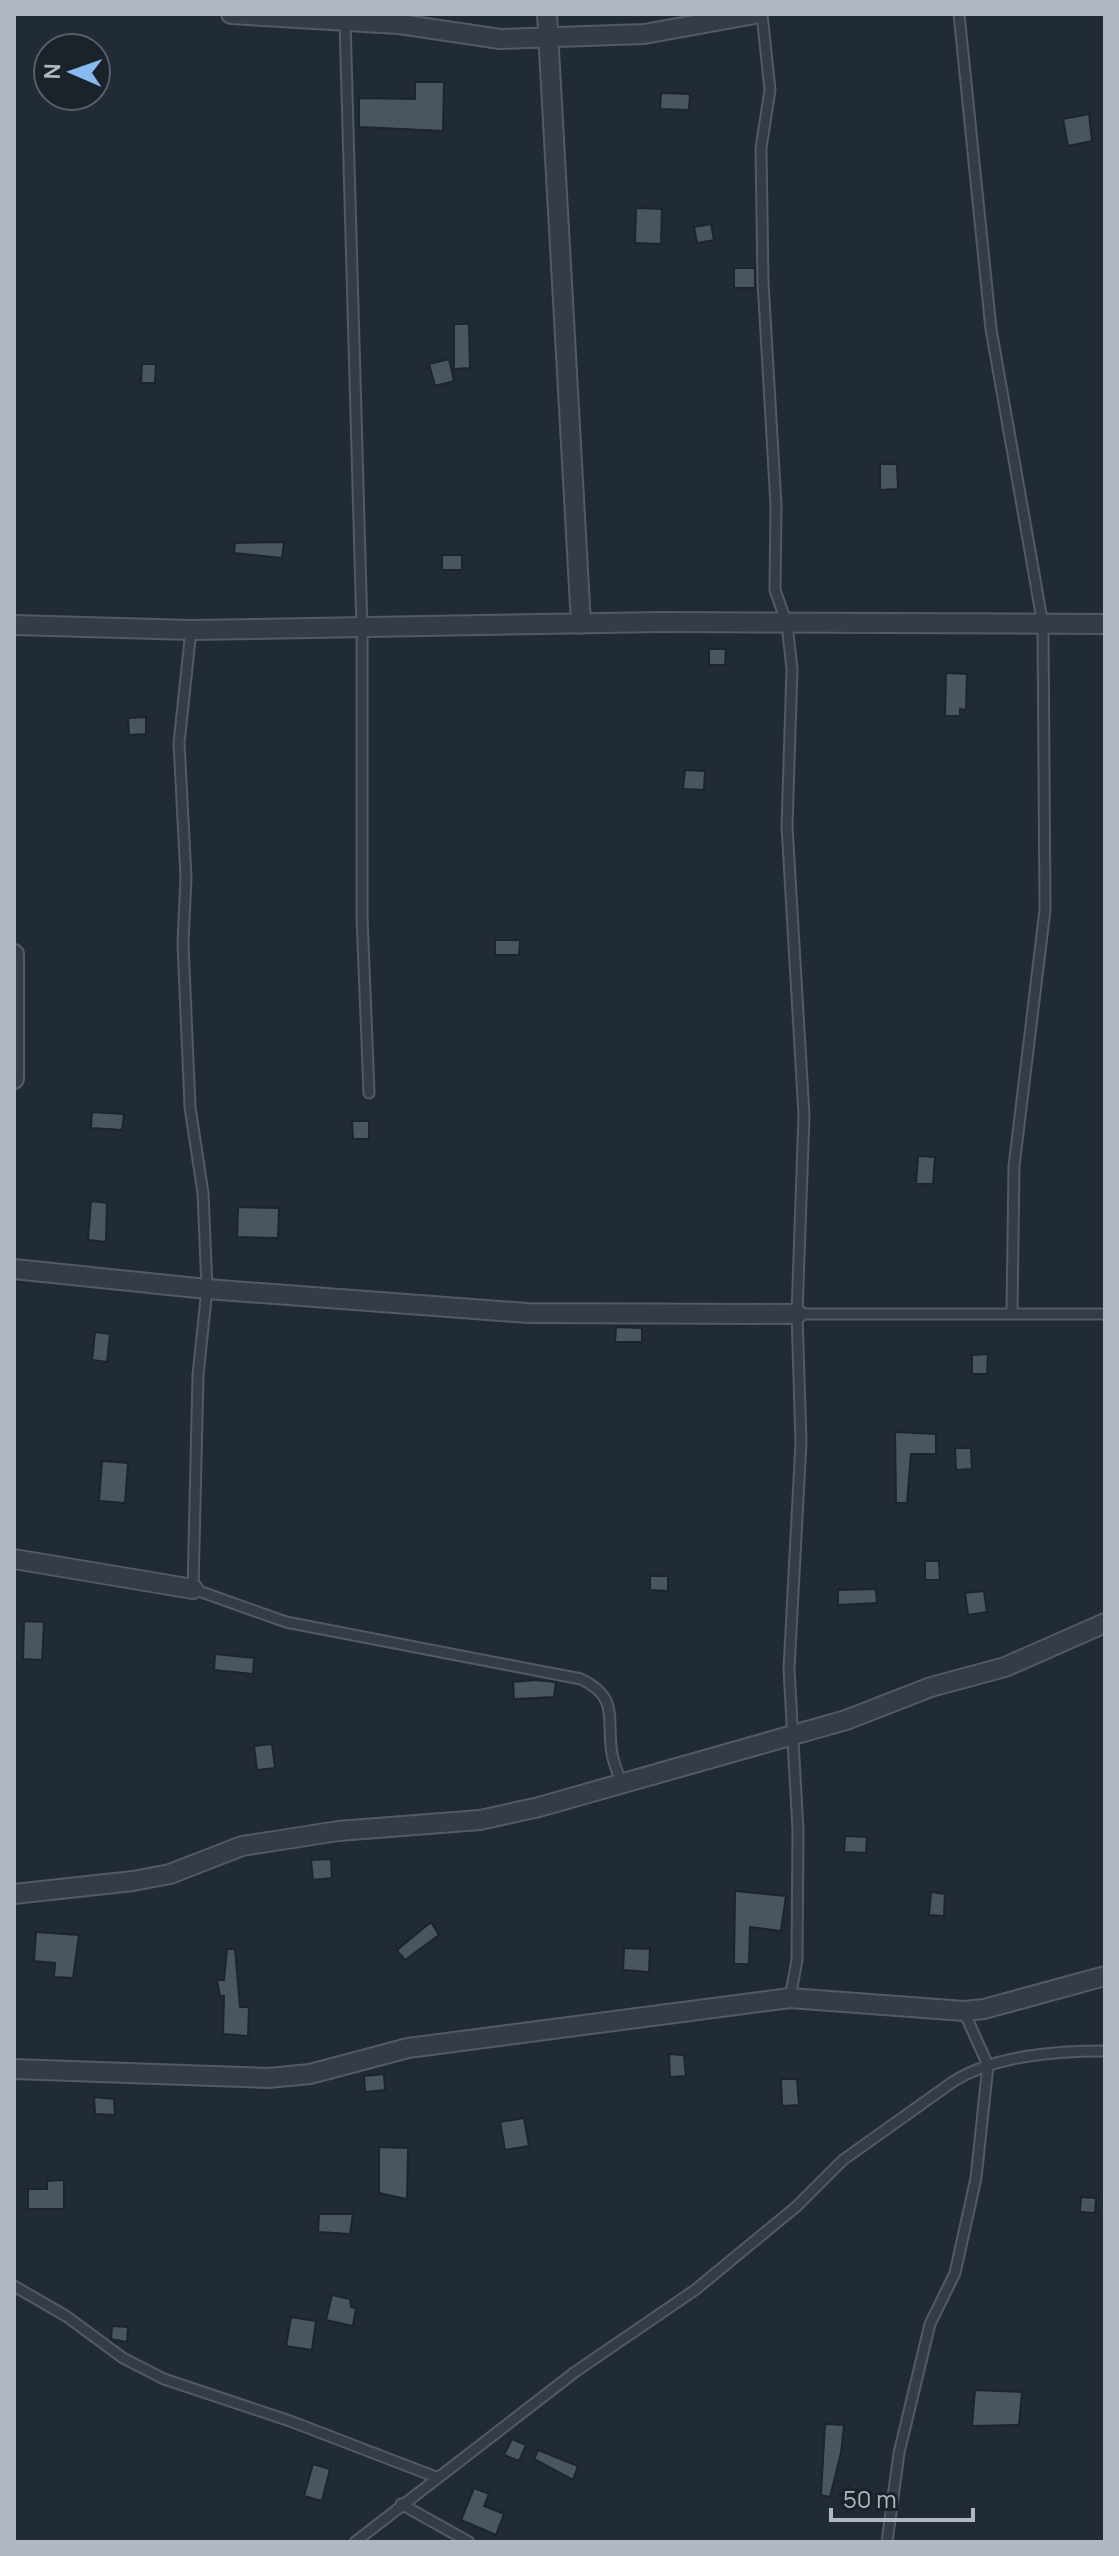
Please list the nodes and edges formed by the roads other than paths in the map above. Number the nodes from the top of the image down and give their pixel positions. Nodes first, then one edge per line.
1 (231, 14) edge
2 (547, 14) edge
3 (755, 14) edge
4 (762, 14) edge
5 (959, 14) edge
6 (345, 19) junction
7 (547, 38) junction
8 (581, 624) junction
9 (787, 624) junction
10 (1105, 624) edge
11 (14, 625) edge
12 (1043, 625) junction
13 (362, 629) junction
14 (191, 630) junction
15 (14, 954) edge
16 (14, 1079) edge
17 (369, 1093) dead end
18 (14, 1269) edge
19 (207, 1289) junction
20 (1012, 1312) junction
21 (797, 1314) junction
22 (1105, 1314) edge
23 (14, 1559) edge
24 (193, 1589) junction
25 (1105, 1623) edge
26 (796, 1734) junction
27 (622, 1785) junction
28 (14, 1894) edge
29 (1105, 1976) edge
30 (790, 1998) junction
31 (964, 2011) junction
32 (1105, 2051) edge
33 (988, 2065) junction
34 (14, 2069) edge
35 (14, 2286) edge
36 (436, 2477) junction
37 (401, 2504) junction
38 (355, 2542) edge
39 (469, 2542) edge
40 (887, 2542) edge

1 - 6 street
2 - 7 street
3 - 7 street
4 - 9 lane
5 - 12 lane
6 - 7 street
6 - 13 lane
7 - 8 street
8 - 9 street
8 - 13 street
9 - 12 street
9 - 21 lane
10 - 12 street
11 - 14 street
12 - 20 lane
13 - 14 street
13 - 17 lane
14 - 19 lane
15 - 16 street
18 - 19 street
19 - 21 street
19 - 24 lane
20 - 21 lane
20 - 22 lane
21 - 26 lane
23 - 24 street
24 - 27 lane
25 - 26 street
26 - 27 street
26 - 30 lane
27 - 28 street
29 - 31 street
30 - 31 street
30 - 34 street
31 - 33 lane
32 - 33 lane
33 - 36 lane
33 - 40 lane
35 - 36 lane
36 - 37 lane
37 - 38 lane
37 - 39 lane

